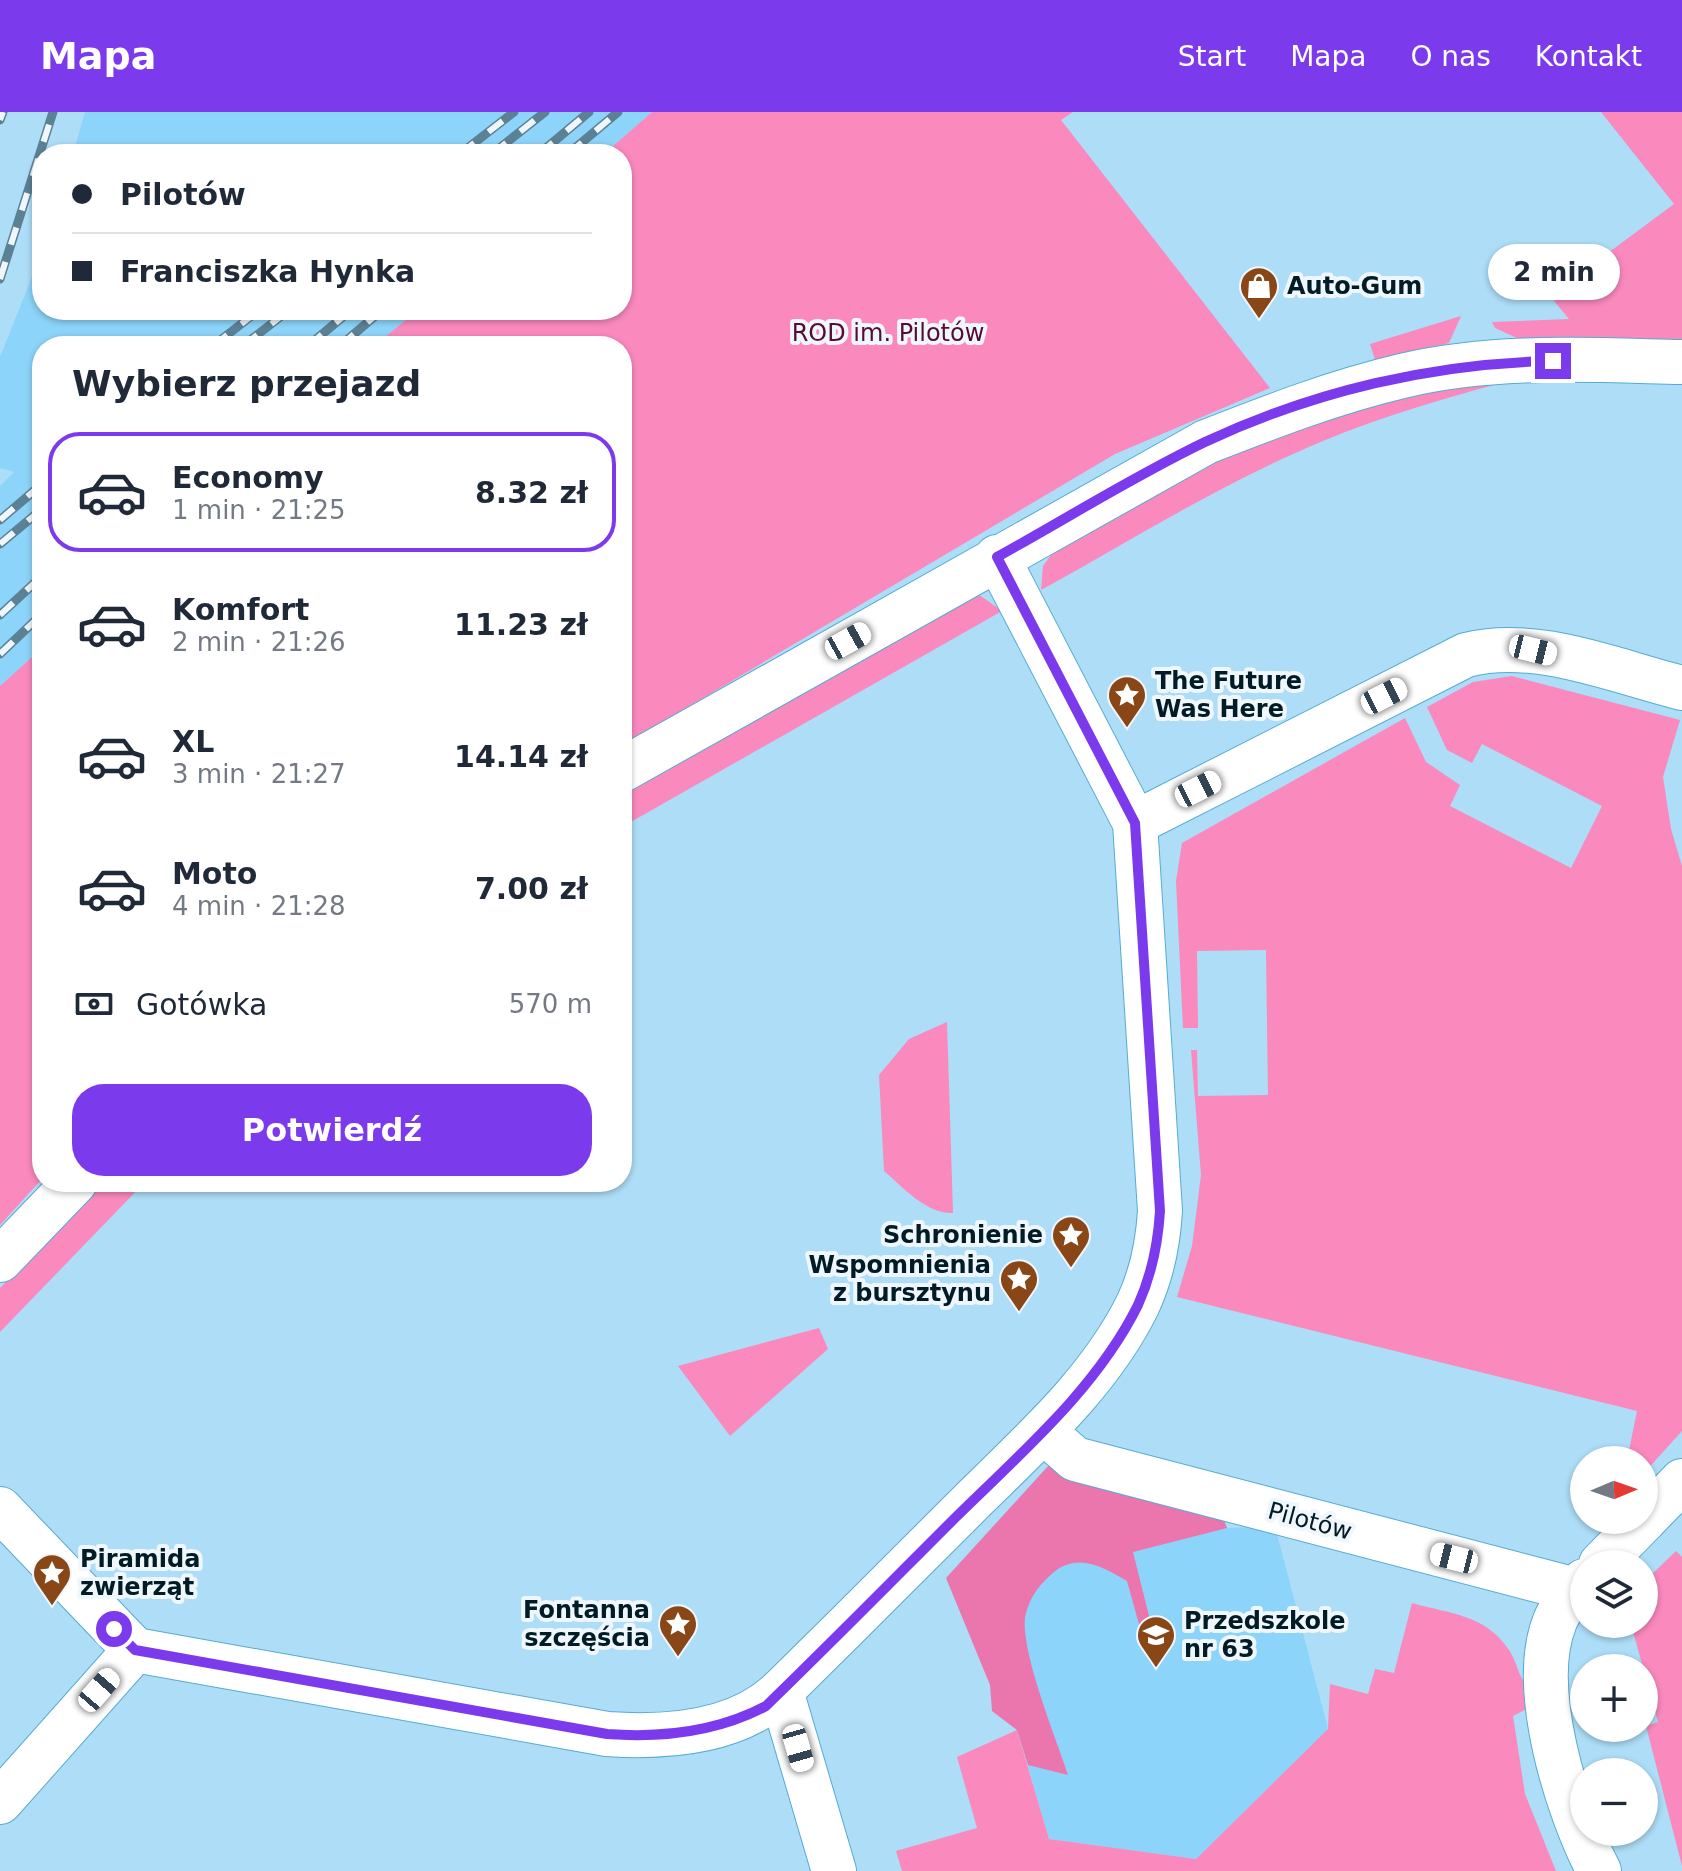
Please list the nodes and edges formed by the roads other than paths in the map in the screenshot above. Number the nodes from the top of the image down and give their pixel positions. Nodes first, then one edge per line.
1 (1682, 362) edge
2 (997, 557) junction
3 (1682, 688) edge
4 (632, 764) edge
5 (1135, 823) junction
6 (65, 1192) edge
7 (0, 1260) edge
8 (1043, 1431) junction
9 (1682, 1481) edge
10 (1658, 1506) edge
11 (0, 1509) edge
12 (1630, 1534) edge
13 (1615, 1550) edge
14 (1570, 1574) edge
15 (1570, 1598) edge
16 (135, 1650) junction
17 (781, 1691) junction
18 (0, 1802) edge
19 (834, 1871) edge
20 (1599, 1871) edge

1 - 2 street
2 - 4 street
2 - 5 street
3 - 5 street
5 - 8 street
6 - 7 street
8 - 14 street, Pilotów
8 - 17 street
9 - 10 street
11 - 16 street
12 - 13 street
15 - 20 street
16 - 17 street
16 - 18 street
17 - 19 street

